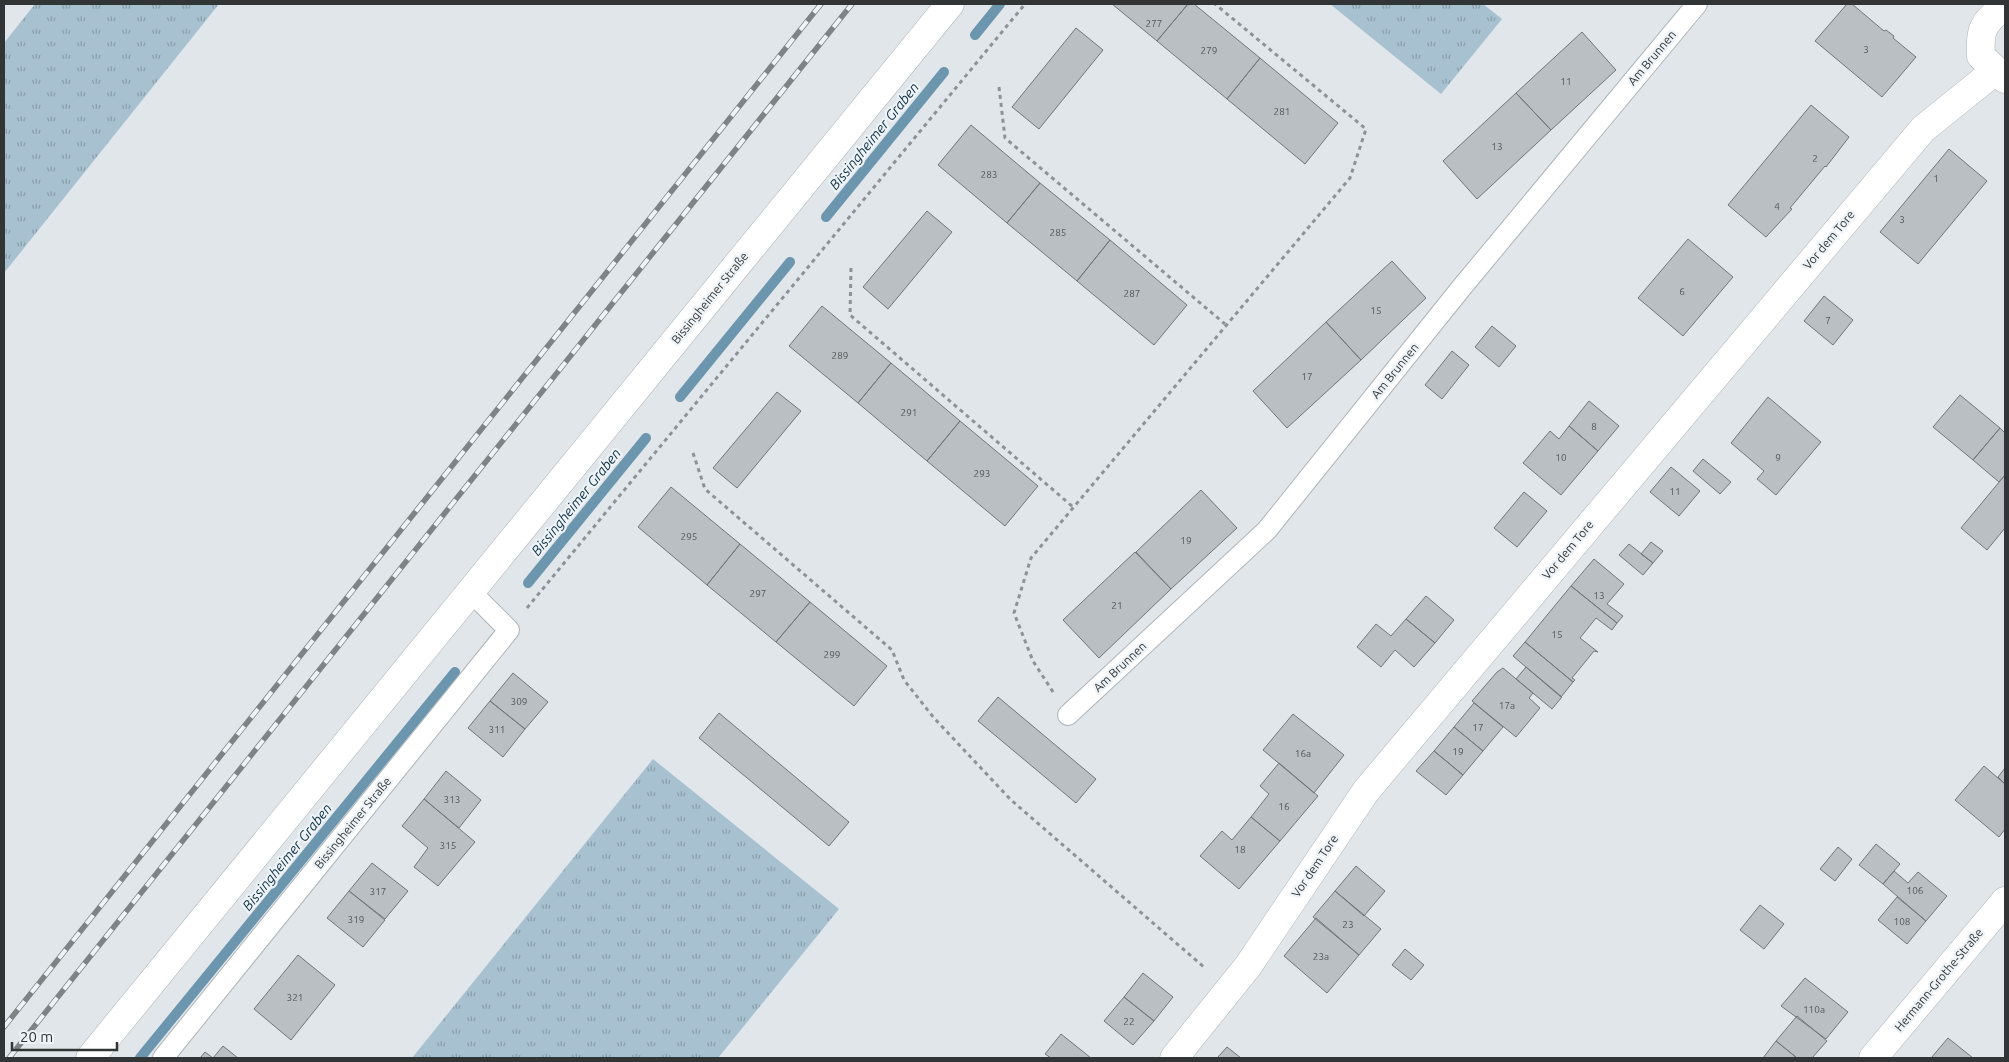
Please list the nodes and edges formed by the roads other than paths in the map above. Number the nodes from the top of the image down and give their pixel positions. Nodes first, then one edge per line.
1 (950, 4) edge
2 (1697, 4) edge
3 (1990, 8) edge
4 (2000, 75) edge
5 (470, 591) junction
6 (1068, 715) road end
7 (2005, 901) edge
8 (90, 1058) edge
9 (162, 1058) edge
10 (1174, 1058) edge
11 (1873, 1058) edge

1 - 5 street, Bissingheimer Straße
2 - 6 lane, Am Brunnen
3 - 4 street
4 - 10 street, Vor dem Tore
5 - 8 street, Bissingheimer Straße
5 - 9 lane, Bissingheimer Straße
7 - 11 street, Hermann-Grothe-Straße

